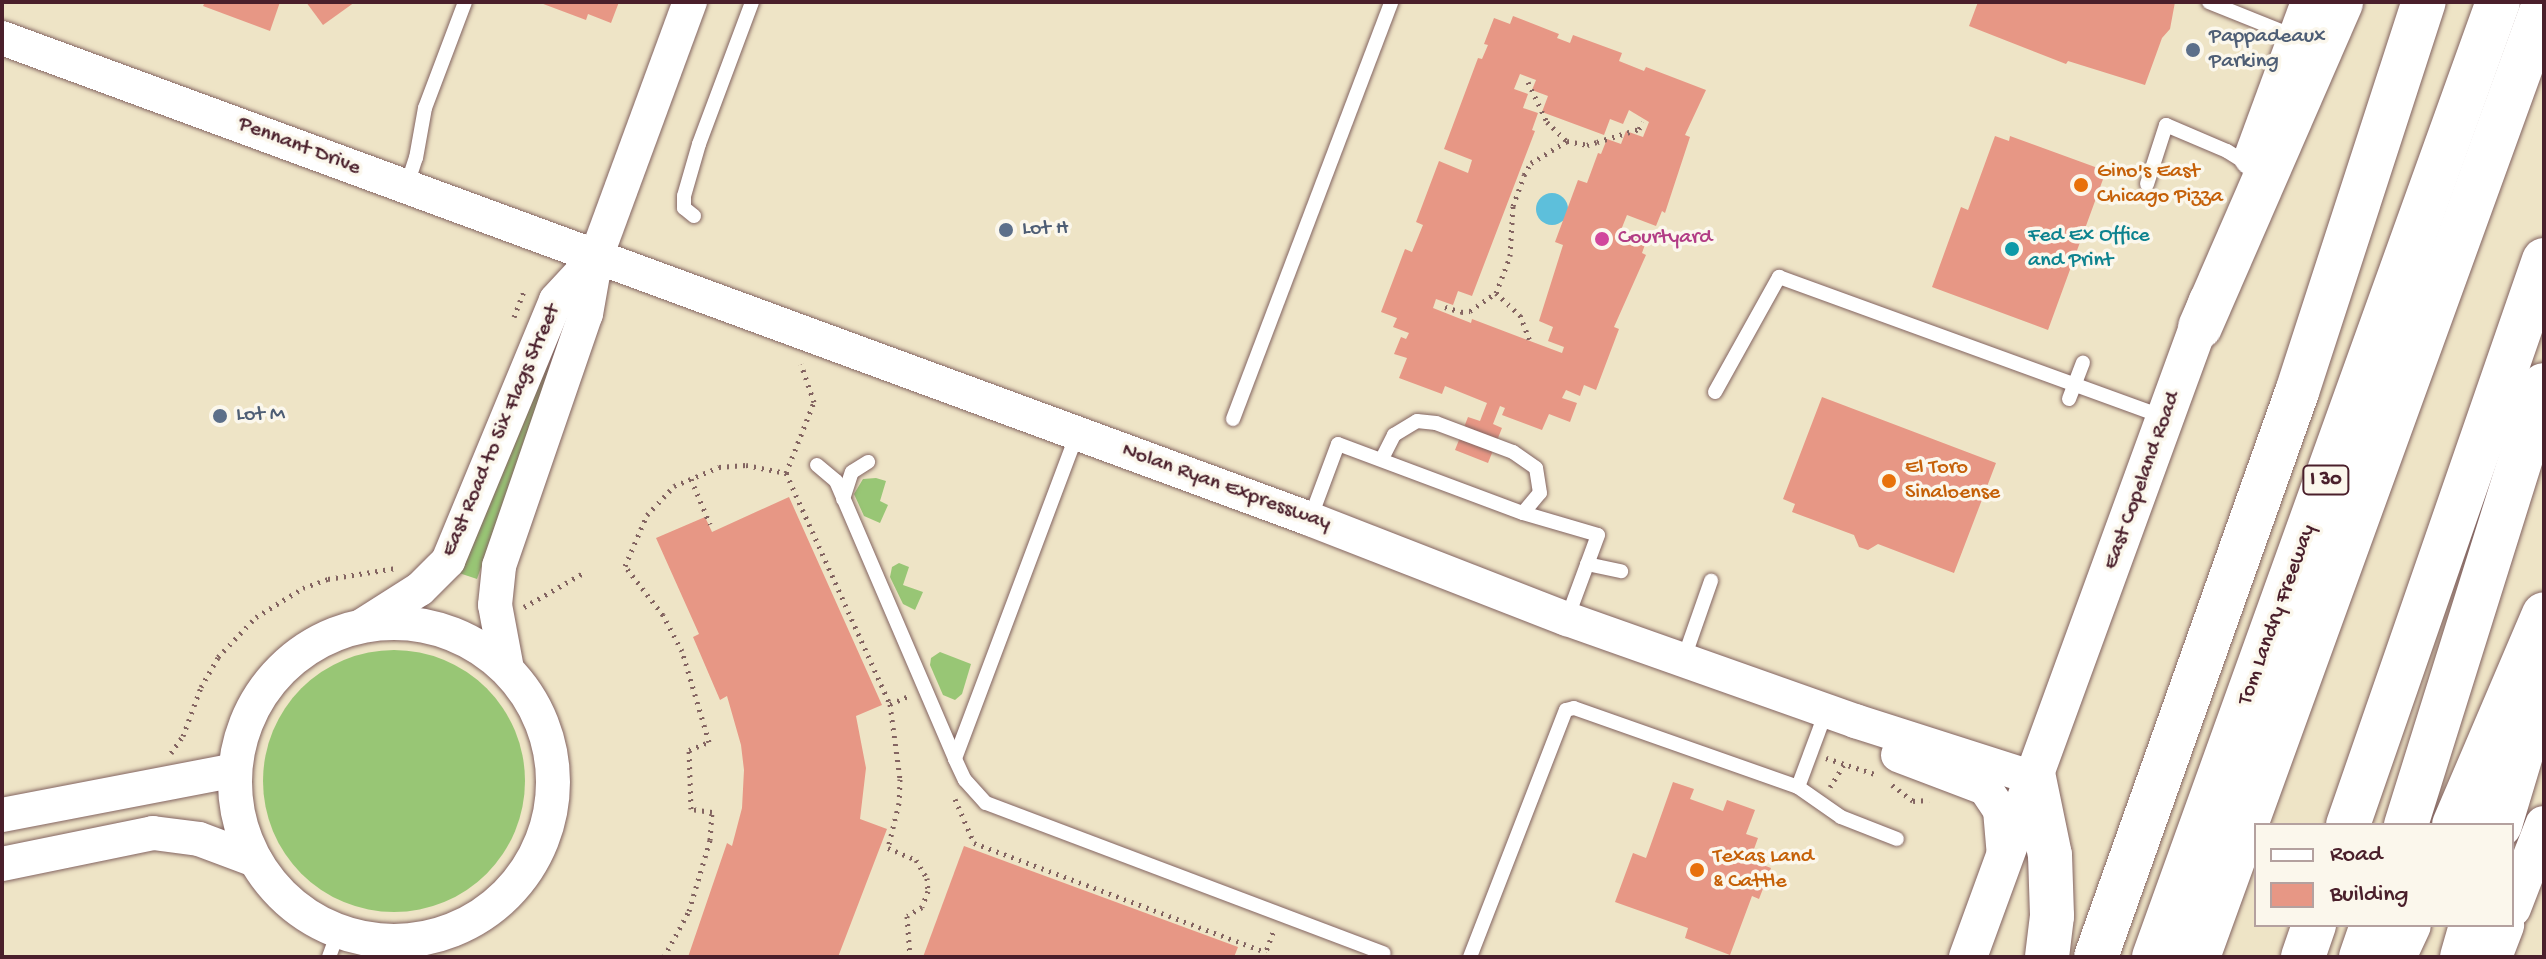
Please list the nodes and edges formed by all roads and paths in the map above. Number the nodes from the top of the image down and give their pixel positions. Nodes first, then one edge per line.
1 (465, 2) edge
2 (690, 2) edge
3 (752, 2) edge
4 (1391, 2) edge
5 (2209, 2) edge
6 (2310, 2) edge
7 (2341, 2) edge
8 (2424, 2) edge
9 (2498, 2) edge
10 (2544, 4) edge
11 (2297, 37) junction
12 (2, 38) edge
13 (1528, 82) dead end
14 (1643, 122) dead end
15 (1567, 141) junction
16 (2250, 166) junction
17 (2147, 184) dead end
18 (406, 188) junction
19 (694, 216) dead end
20 (596, 257) junction
21 (2544, 260) edge
22 (525, 288) dead end
23 (1496, 293) junction
24 (1445, 307) dead end
25 (2200, 327) junction
26 (509, 331) dead end
27 (1529, 339) dead end
28 (2083, 363) dead end
29 (801, 364) dead end
30 (2074, 385) junction
31 (1715, 392) dead end
32 (2069, 399) dead end
33 (2540, 399) edge
34 (1233, 419) dead end
35 (2166, 419) junction
36 (1077, 433) junction
37 (1382, 459) junction
38 (868, 462) dead end
39 (817, 465) dead end
40 (786, 473) junction
41 (691, 479) junction
42 (843, 499) junction
43 (1523, 513) junction
44 (1310, 519) junction
45 (710, 524) dead end
46 (1587, 564) junction
47 (406, 566) dead end
48 (1621, 571) dead end
49 (585, 572) dead end
50 (1711, 581) dead end
51 (524, 607) dead end
52 (2544, 614) edge
53 (1567, 619) junction
54 (363, 625) junction
55 (1684, 658) junction
56 (507, 669) junction
57 (2544, 678) edge
58 (1841, 715) junction
59 (955, 759) junction
60 (161, 760) dead end
61 (235, 770) junction
62 (2034, 778) junction
63 (1798, 787) junction
64 (2, 815) edge
65 (2349, 823) edge
66 (2407, 823) edge
67 (2455, 823) edge
68 (2501, 823) edge
69 (2544, 825) edge
70 (1897, 839) dead end
71 (2004, 859) junction
72 (255, 860) junction
73 (2, 864) edge
74 (2514, 903) edge
75 (1280, 915) junction
76 (2313, 927) edge
77 (2371, 927) edge
78 (2408, 927) edge
79 (2470, 927) edge
80 (2504, 927) edge
81 (334, 944) edge
82 (1384, 953) dead end
83 (664, 957) edge
84 (910, 957) edge
85 (1264, 957) edge
86 (1470, 957) edge
87 (1968, 957) edge
88 (2047, 957) edge
89 (2096, 957) edge
90 (2154, 957) edge
91 (2198, 957) edge
92 (2303, 957) edge
93 (2361, 957) edge
94 (2394, 957) edge
95 (2462, 957) edge
96 (2493, 957) edge

1 - 18 lane
2 - 20 street, East Road to Six Flags Street
3 - 19 lane
4 - 34 lane
5 - 11 lane
6 - 11 main road, East Copeland Road
7 - 25 highway
8 - 89 highway
9 - 90 highway, Tom Landry Freeway / I 30
10 - 91 highway, I 30
11 - 16 main road, East Copeland Road
12 - 18 street, Pennant Drive
13 - 15 path
14 - 15 path
15 - 23 path
16 - 17 lane
16 - 25 main road, East Copeland Road
18 - 20 street, Pennant Drive
20 - 36 street, Nolan Ryan Expressway
20 - 54 street, East Road to Six Flags Street
20 - 56 street, East Road to Six Flags Street
21 - 65 highway
22 - 26 path
23 - 24 path
23 - 27 path
25 - 35 main road, East Copeland Road
28 - 30 lane
29 - 40 path
30 - 31 lane
30 - 32 lane
30 - 35 lane
33 - 66 highway
35 - 62 main road, East Copeland Road
36 - 44 street, Nolan Ryan Expressway
36 - 59 lane
37 - 43 lane
37 - 43 lane
37 - 44 lane
38 - 42 lane
39 - 42 lane
40 - 41 path
40 - 84 path
41 - 45 path
41 - 83 path
42 - 59 lane
43 - 46 lane
44 - 53 street, Nolan Ryan Expressway
46 - 48 lane
46 - 53 lane
47 - 60 path
49 - 51 path
50 - 55 lane
52 - 67 highway
53 - 55 street, Nolan Ryan Expressway
54 - 56 street
54 - 61 street
55 - 58 street, Nolan Ryan Expressway
56 - 81 street
57 - 68 highway
58 - 62 street, Nolan Ryan Expressway
58 - 63 lane
58 - 71 street, Nolan Ryan Expressway
59 - 75 lane
61 - 64 street
61 - 72 street
62 - 71 main road, East Copeland Road
62 - 88 highway
63 - 70 lane
63 - 86 lane
69 - 74 main road
71 - 87 main road, East Copeland Road
72 - 73 street
72 - 81 street
75 - 82 lane
75 - 85 path
76 - 92 highway
77 - 93 highway
78 - 94 highway
79 - 95 highway
80 - 96 main road

